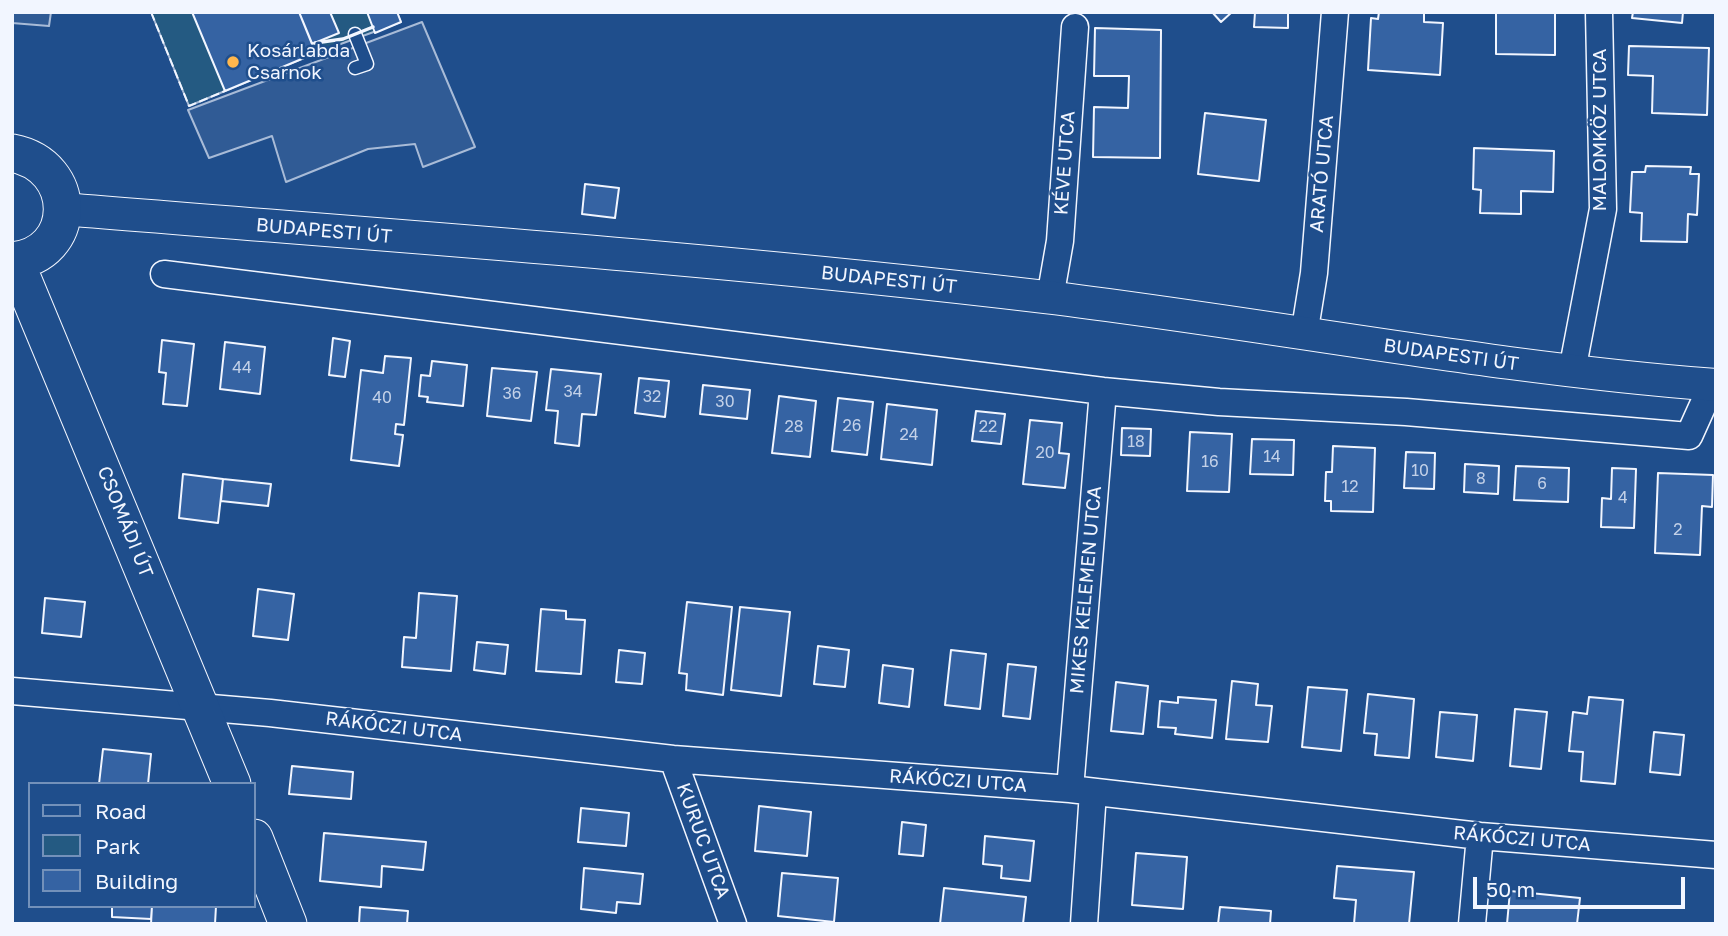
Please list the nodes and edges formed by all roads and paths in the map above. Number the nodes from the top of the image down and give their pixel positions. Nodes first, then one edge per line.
1 (1335, 12) edge
2 (1599, 12) edge
3 (1075, 27) dead end
4 (355, 34) dead end
5 (355, 68) dead end
6 (12, 153) edge
7 (63, 209) junction
8 (14, 261) edge
9 (164, 274) dead end
10 (1050, 298) junction
11 (1304, 335) junction
12 (1572, 371) junction
13 (1714, 385) edge
14 (1103, 391) junction
15 (12, 691) edge
16 (201, 707) junction
17 (673, 759) junction
18 (231, 782) edge
19 (1081, 791) junction
20 (1480, 836) junction
21 (256, 843) edge
22 (1716, 855) edge
23 (288, 924) edge
24 (733, 924) edge
25 (1084, 924) edge
26 (1472, 924) edge

1 - 11 street, ARATÓ UTCA
2 - 12 street, MALOMKÖZ UTCA
3 - 10 street, KÉVE UTCA
4 - 5 lane
6 - 7 main road
7 - 8 main road
7 - 10 street, BUDAPESTI ÚT
8 - 16 main road, CSOMÁDI ÚT
9 - 14 street, BUDAPESTI ÚT
10 - 11 street, BUDAPESTI ÚT
11 - 12 street, BUDAPESTI ÚT
12 - 13 street, BUDAPESTI ÚT
13 - 14 street, BUDAPESTI ÚT
14 - 19 street, MIKES KELEMEN UTCA
15 - 16 street, RÁKÓCZI UTCA
16 - 17 street, RÁKÓCZI UTCA
16 - 18 main road, CSOMÁDI ÚT
17 - 19 street, RÁKÓCZI UTCA
17 - 24 street, KURUC UTCA
19 - 20 street, RÁKÓCZI UTCA
19 - 25 street, MIKES KELEMEN UTCA
20 - 22 street, RÁKÓCZI UTCA
20 - 26 street
21 - 23 main road

